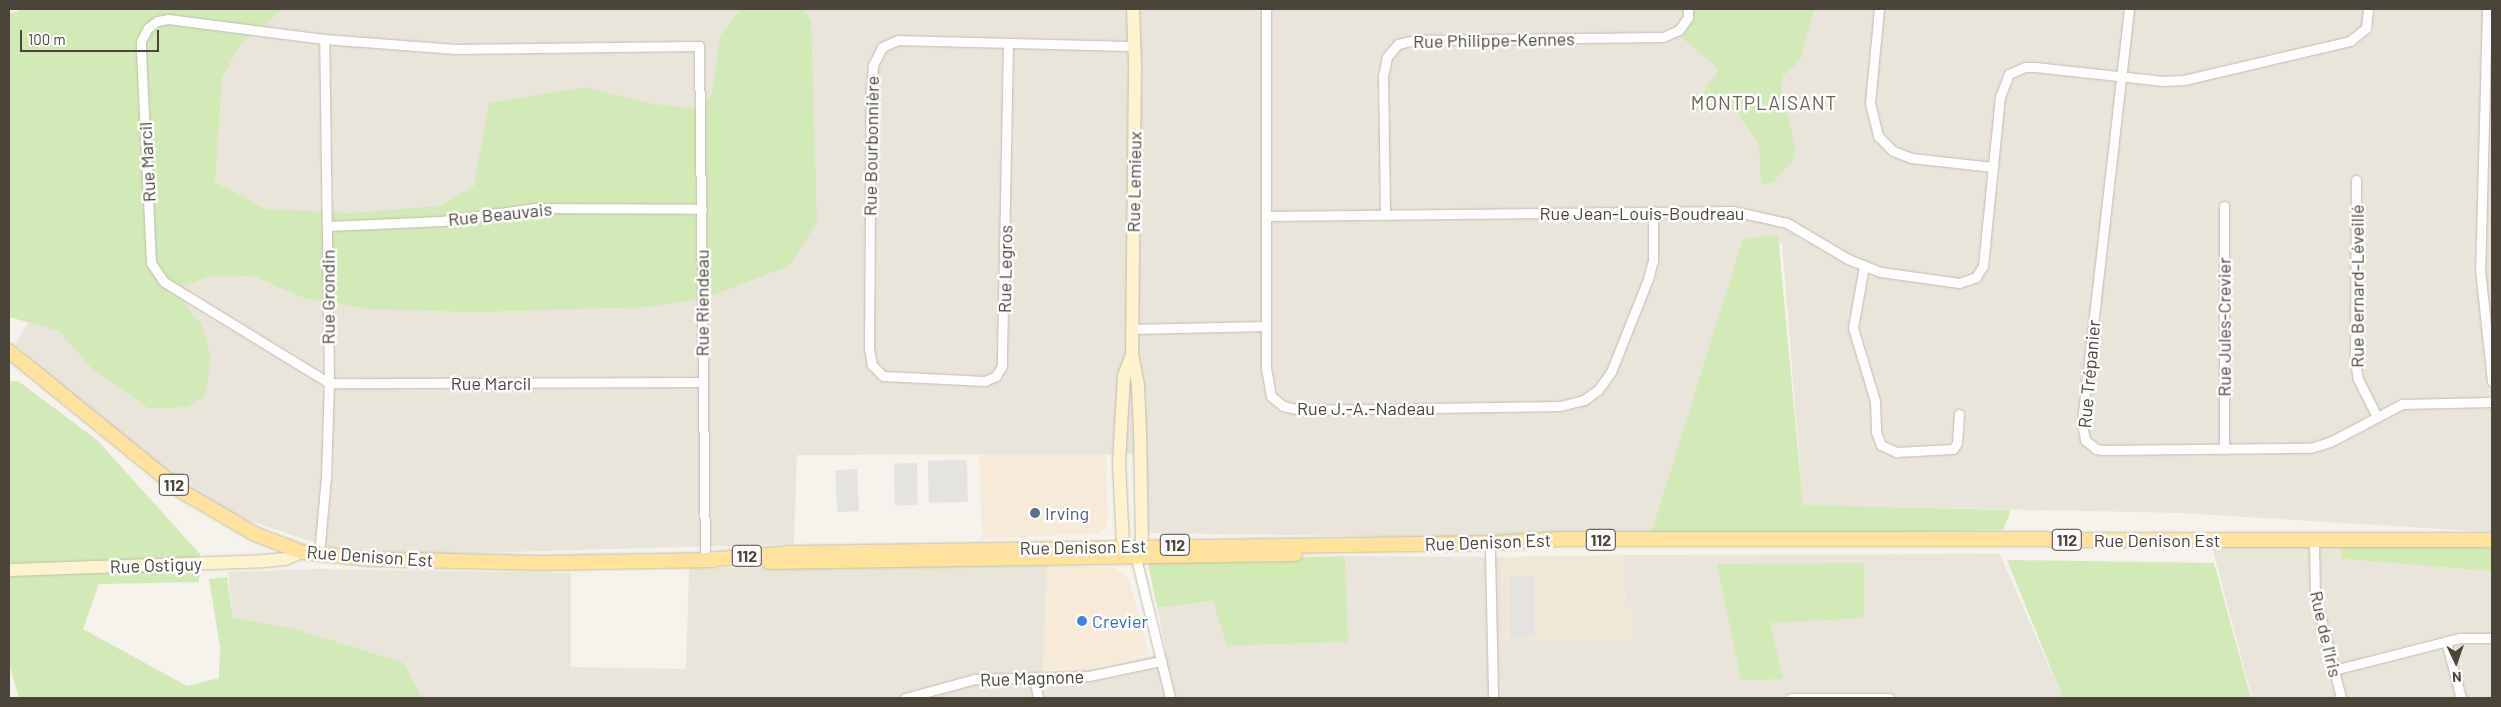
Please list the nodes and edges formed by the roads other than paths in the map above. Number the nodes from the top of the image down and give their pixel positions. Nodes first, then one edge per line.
1 (1132, 9) edge
2 (1266, 9) edge
3 (1688, 9) edge
4 (1879, 9) edge
5 (2128, 9) edge
6 (2368, 9) edge
7 (2487, 9) edge
8 (2490, 21) edge
9 (324, 39) junction
10 (1008, 44) junction
11 (699, 46) joint
12 (1134, 46) junction
13 (2121, 76) junction
14 (1993, 166) junction
15 (2356, 180) dead end
16 (2224, 206) dead end
17 (702, 209) junction
18 (1653, 211) junction
19 (1385, 214) junction
20 (1266, 216) junction
21 (328, 226) junction
22 (1864, 266) junction
23 (1266, 326) junction
24 (1132, 329) junction
25 (9, 352) edge
26 (1132, 355) junction
27 (883, 376) joint
28 (2492, 381) edge
29 (702, 382) junction
30 (329, 383) junction
31 (2492, 402) edge
32 (1959, 414) dead end
33 (2377, 417) junction
34 (2224, 449) junction
35 (2314, 540) junction
36 (2492, 540) edge
37 (1642, 541) junction
38 (1123, 546) junction
39 (1490, 550) junction
40 (302, 552) junction
41 (1139, 552) junction
42 (319, 555) junction
43 (705, 560) junction
44 (9, 570) edge
45 (2492, 638) edge
46 (2446, 641) junction
47 (1161, 661) junction
48 (2334, 670) junction
49 (1034, 677) junction
50 (905, 698) edge
51 (1038, 698) edge
52 (1170, 698) edge
53 (1493, 698) edge
54 (1791, 698) edge
55 (1869, 698) edge
56 (1889, 698) edge
57 (2341, 698) edge
58 (2461, 698) edge

1 - 12 street, Rue Lemieux
2 - 20 street, Rue J.-A.-Nadeau
3 - 19 street, Rue Philippe-Kennes
4 - 14 street
5 - 13 street, Rue Trépanier
6 - 13 street, Rue Jean-Louis-Boudreau
7 - 8 street
8 - 28 street
9 - 11 street, Rue Marcil
9 - 21 street, Rue Grondin
9 - 30 street, Rue Marcil
10 - 12 street, Rue Bourbonnière
10 - 27 street, Rue Legros
10 - 27 street, Rue Bourbonnière
11 - 17 street, Rue Riendeau
12 - 24 street, Rue Lemieux
13 - 14 street, Rue Jean-Louis-Boudreau
13 - 34 street, Rue Trépanier
14 - 22 street, Rue Jean-Louis-Boudreau
15 - 33 street, Rue Bernard-Léveillé
16 - 34 street, Rue Jules-Crevier
17 - 21 street, Rue Beauvais
17 - 29 street, Rue Riendeau
18 - 19 street, Rue Jean-Louis-Boudreau
18 - 22 street, Rue Jean-Louis-Boudreau
18 - 23 street, Rue J.-A.-Nadeau
19 - 20 street, Rue Jean-Louis-Boudreau
20 - 23 street, Rue J.-A.-Nadeau
21 - 30 street, Rue Grondin
22 - 32 street
23 - 24 street
24 - 26 street, Rue Lemieux
25 - 40 main road, Rue Denison Est / 112
26 - 38 street, Rue Lemieux
26 - 41 street, Rue Lemieux
29 - 30 street, Rue Marcil
29 - 43 street, Rue Riendeau
30 - 42 street, Rue Grondin
31 - 33 street, Rue Trépanier
33 - 34 street, Rue Trépanier
35 - 36 main road, Rue Denison Est / 112
35 - 37 main road, Rue Denison Est / 112
35 - 48 street, Rue de l'Iris
37 - 39 main road, Rue Denison Est
37 - 41 main road, Rue Denison Est / 112
38 - 41 main road, Rue Denison Est / 112
38 - 43 main road, Rue Denison Est / 112
39 - 41 main road, Rue Denison Est
39 - 53 street
40 - 42 main road, Rue Denison Est / 112
40 - 44 street, Rue Ostiguy
41 - 43 main road, Rue Denison Est
41 - 47 street, Rue Lemieux
42 - 43 main road, Rue Denison Est / 112
45 - 46 street
46 - 48 street
46 - 58 street
47 - 49 street, Rue Magnone
47 - 52 street, Rue Lemieux
48 - 57 street, Rue de l'Iris
49 - 50 street, Rue Magnone
49 - 51 street
54 - 55 street
55 - 56 street

